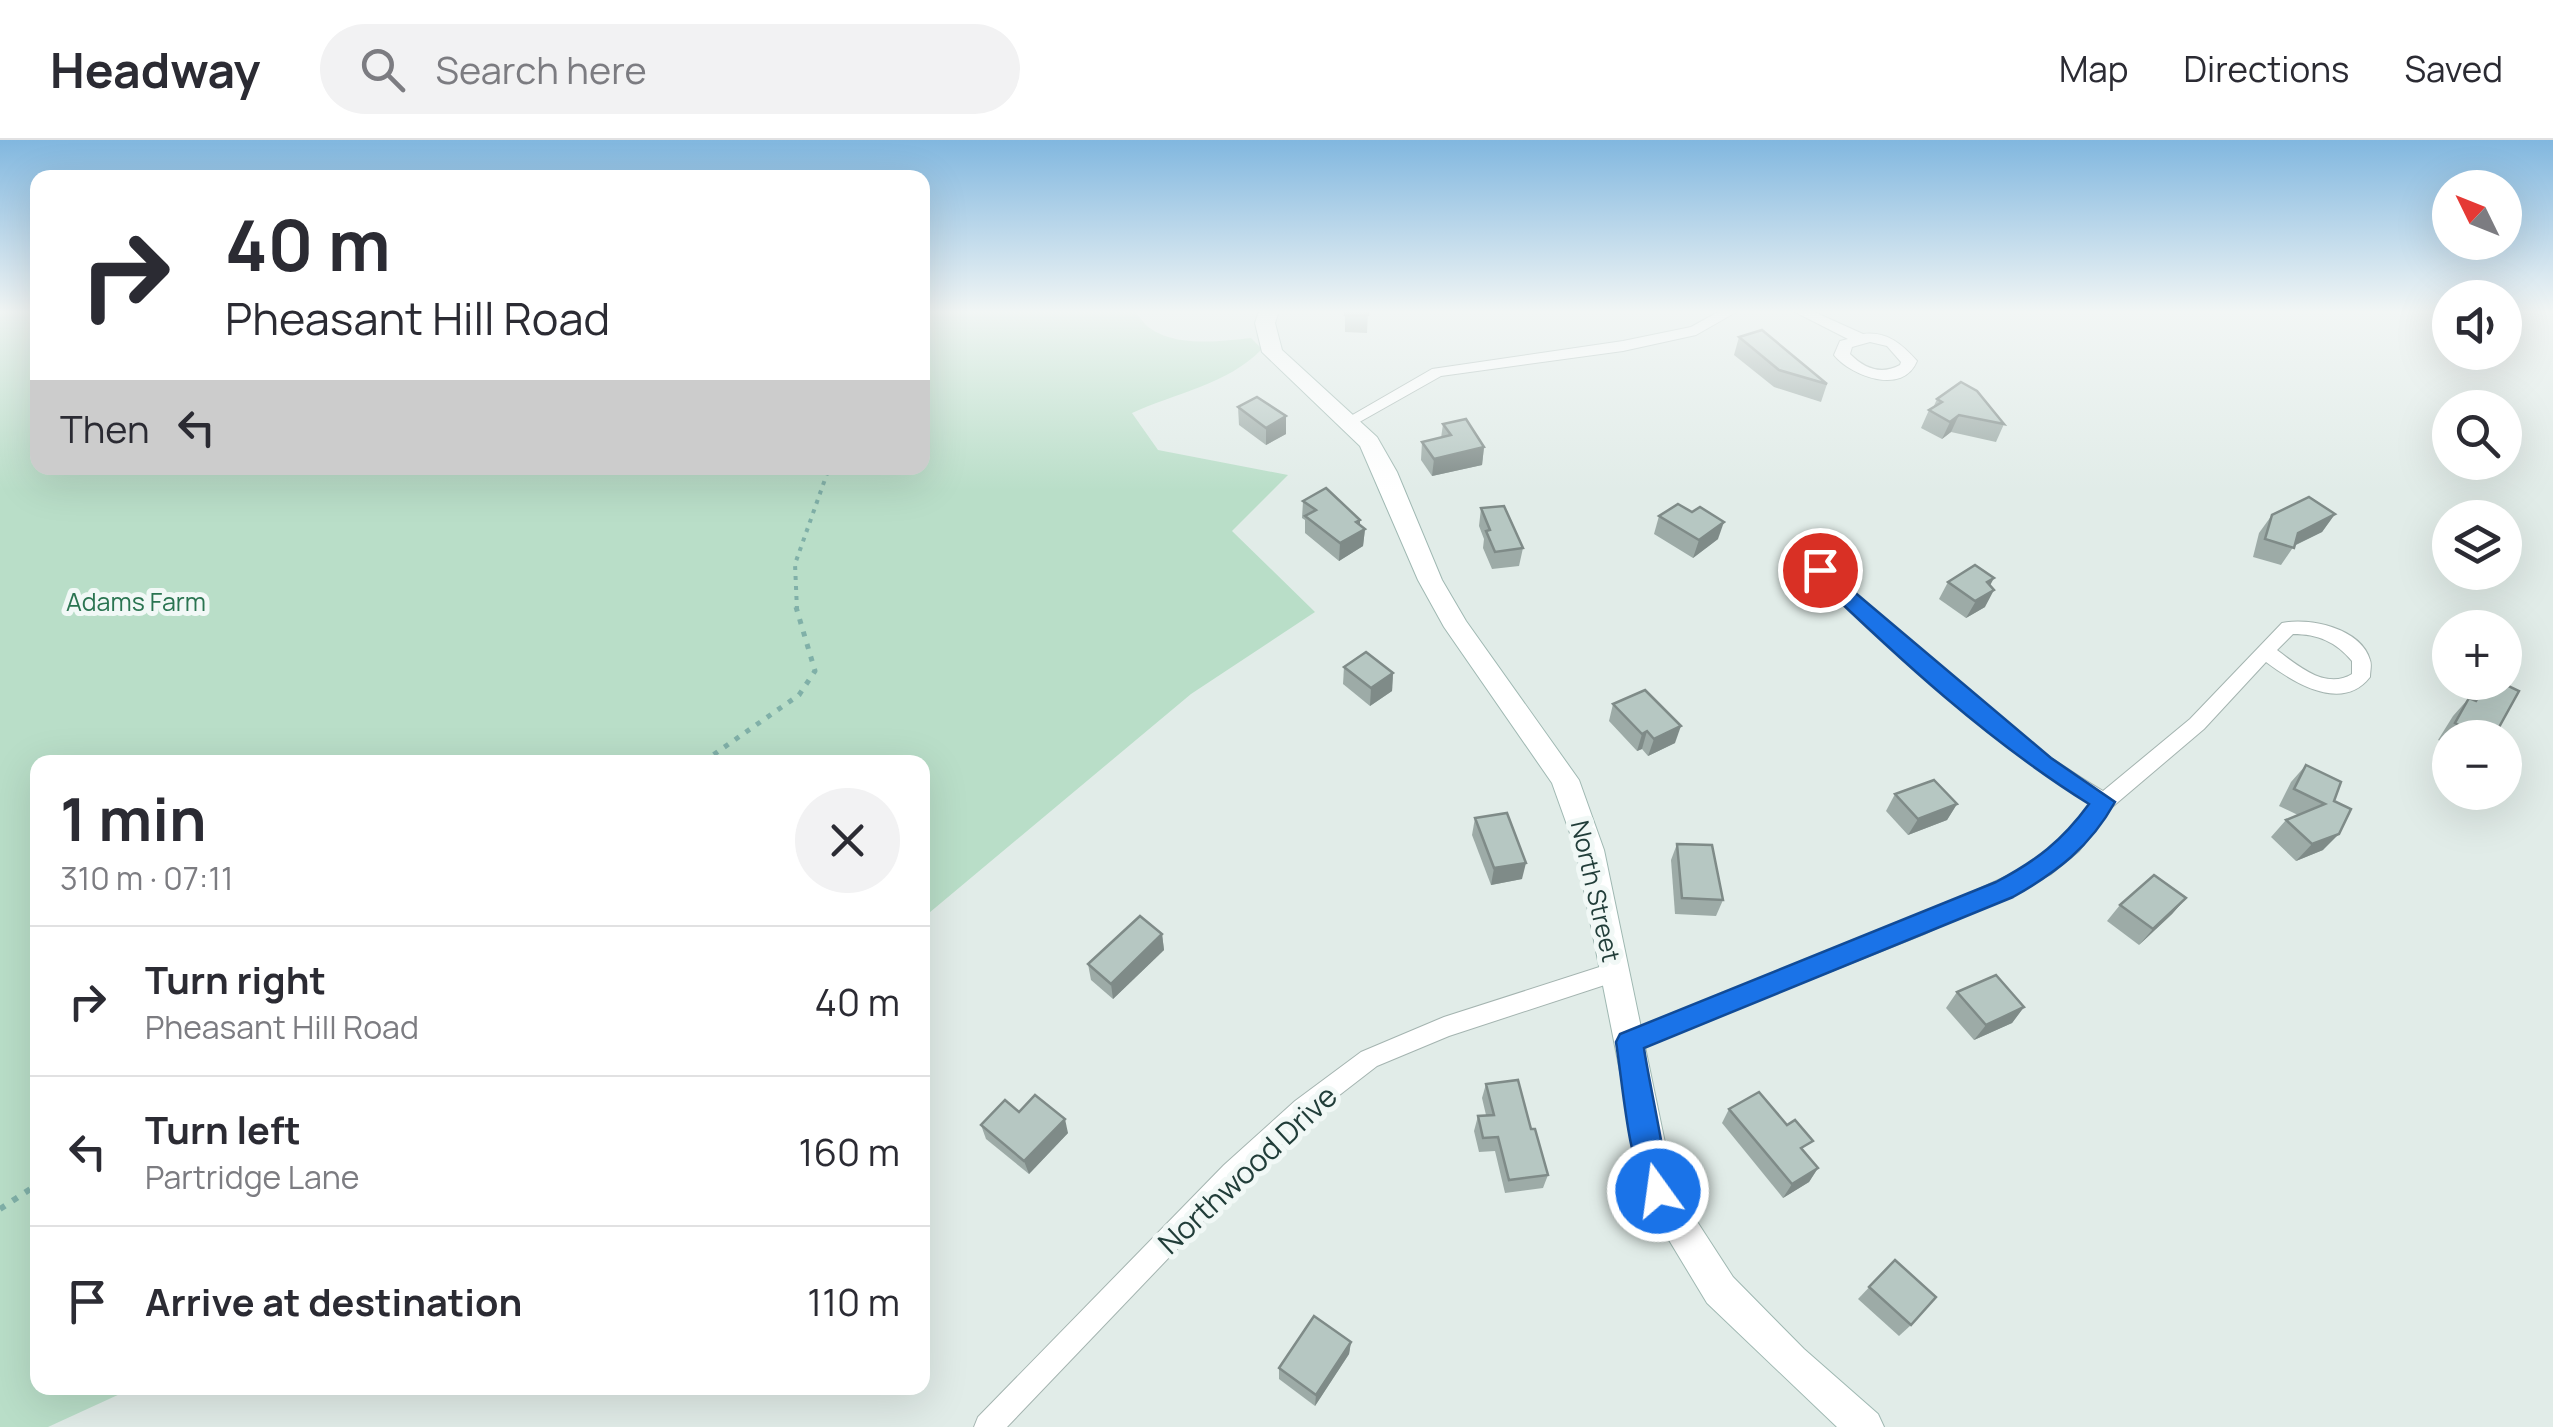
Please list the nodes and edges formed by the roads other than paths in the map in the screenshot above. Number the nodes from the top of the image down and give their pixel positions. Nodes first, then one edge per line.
1 (1293, 371) edge
2 (1443, 371) edge
3 (1350, 422) junction
4 (1820, 570) dead end
5 (2265, 651) junction
6 (2104, 802) junction
7 (1616, 972) junction
8 (1630, 1042) junction
9 (988, 1427) edge
10 (1865, 1427) edge

1 - 3 street, North Street
2 - 3 street
3 - 7 street, North Street
4 - 6 street
5 - 5 street
5 - 6 street
6 - 8 street
7 - 8 street, North Street
7 - 9 street, Northwood Drive
8 - 10 street, North Street

